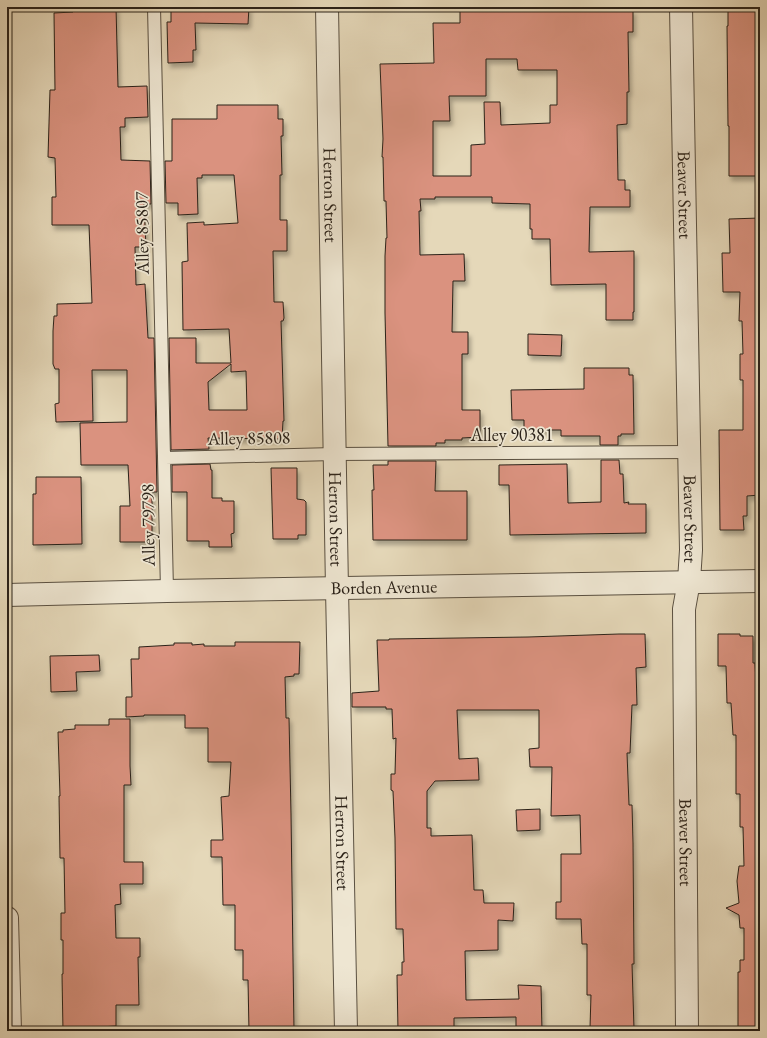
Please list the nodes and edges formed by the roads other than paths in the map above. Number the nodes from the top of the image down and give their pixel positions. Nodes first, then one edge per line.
1 (154, 7) edge
2 (328, 7) edge
3 (681, 7) edge
4 (690, 452) junction
5 (334, 454) junction
6 (165, 458) junction
7 (689, 581) junction
8 (760, 581) edge
9 (336, 589) junction
10 (167, 590) junction
11 (7, 595) edge
12 (7, 918) edge
13 (10, 1031) edge
14 (346, 1031) edge
15 (687, 1031) edge

1 - 6 lane, Alley 85807
2 - 5 street, Herron Street
3 - 4 street, Beaver Street
4 - 5 lane, Alley 90381
4 - 7 street, Beaver Street
5 - 6 lane, Alley 85808
5 - 9 street, Herron Street
6 - 10 lane, Alley 79798
7 - 8 street, Borden Avenue
7 - 9 street, Borden Avenue
7 - 15 street, Beaver Street
9 - 10 street, Borden Avenue
9 - 14 street, Herron Street
10 - 11 street, Borden Avenue
12 - 13 street

